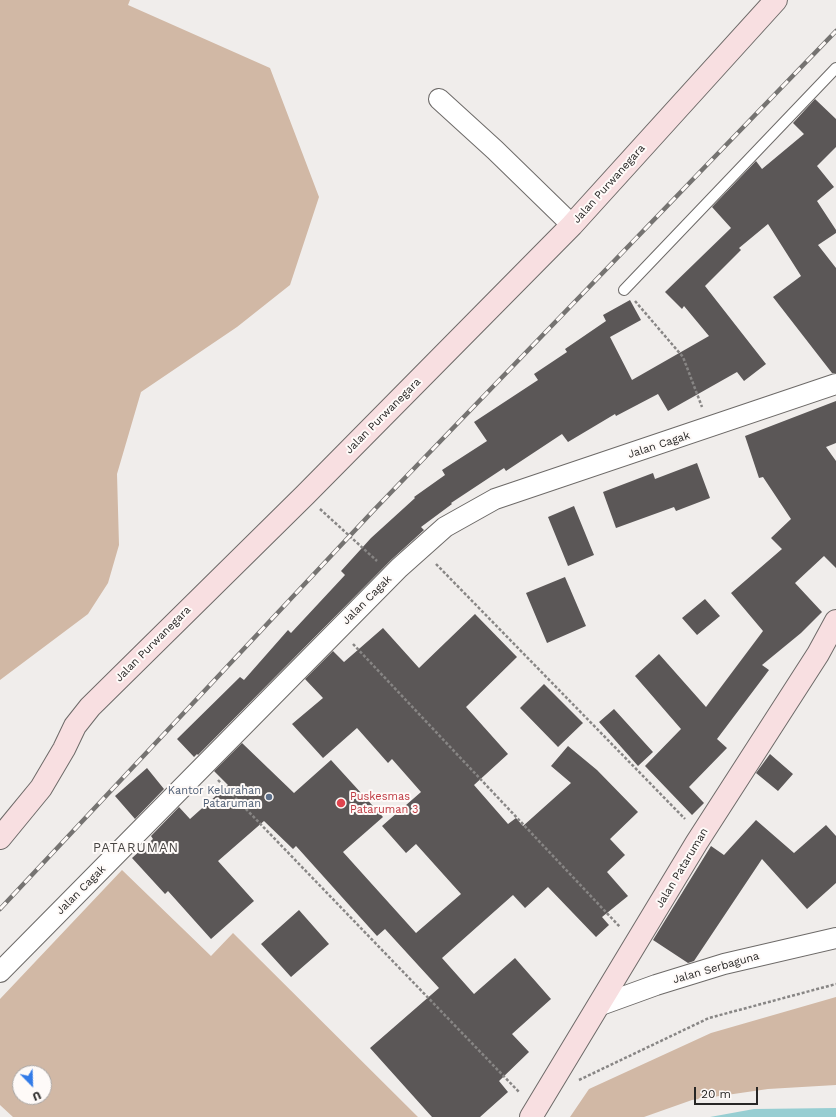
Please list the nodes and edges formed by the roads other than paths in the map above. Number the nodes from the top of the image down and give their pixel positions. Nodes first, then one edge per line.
1 (776, 0) edge
2 (836, 68) edge
3 (439, 99) dead end
4 (572, 225) junction
5 (624, 290) road end
6 (836, 384) edge
7 (836, 621) edge
8 (0, 838) edge
9 (836, 938) edge
10 (0, 972) edge
11 (598, 1006) junction
12 (537, 1108) edge

1 - 4 street, Jalan Purwanegara
2 - 5 lane
3 - 4 street
4 - 8 street, Jalan Purwanegara
6 - 10 street, Jalan Cagak
7 - 11 street, Jalan Pataruman
9 - 11 street, Jalan Serbaguna
11 - 12 street, Jalan Pataruman

